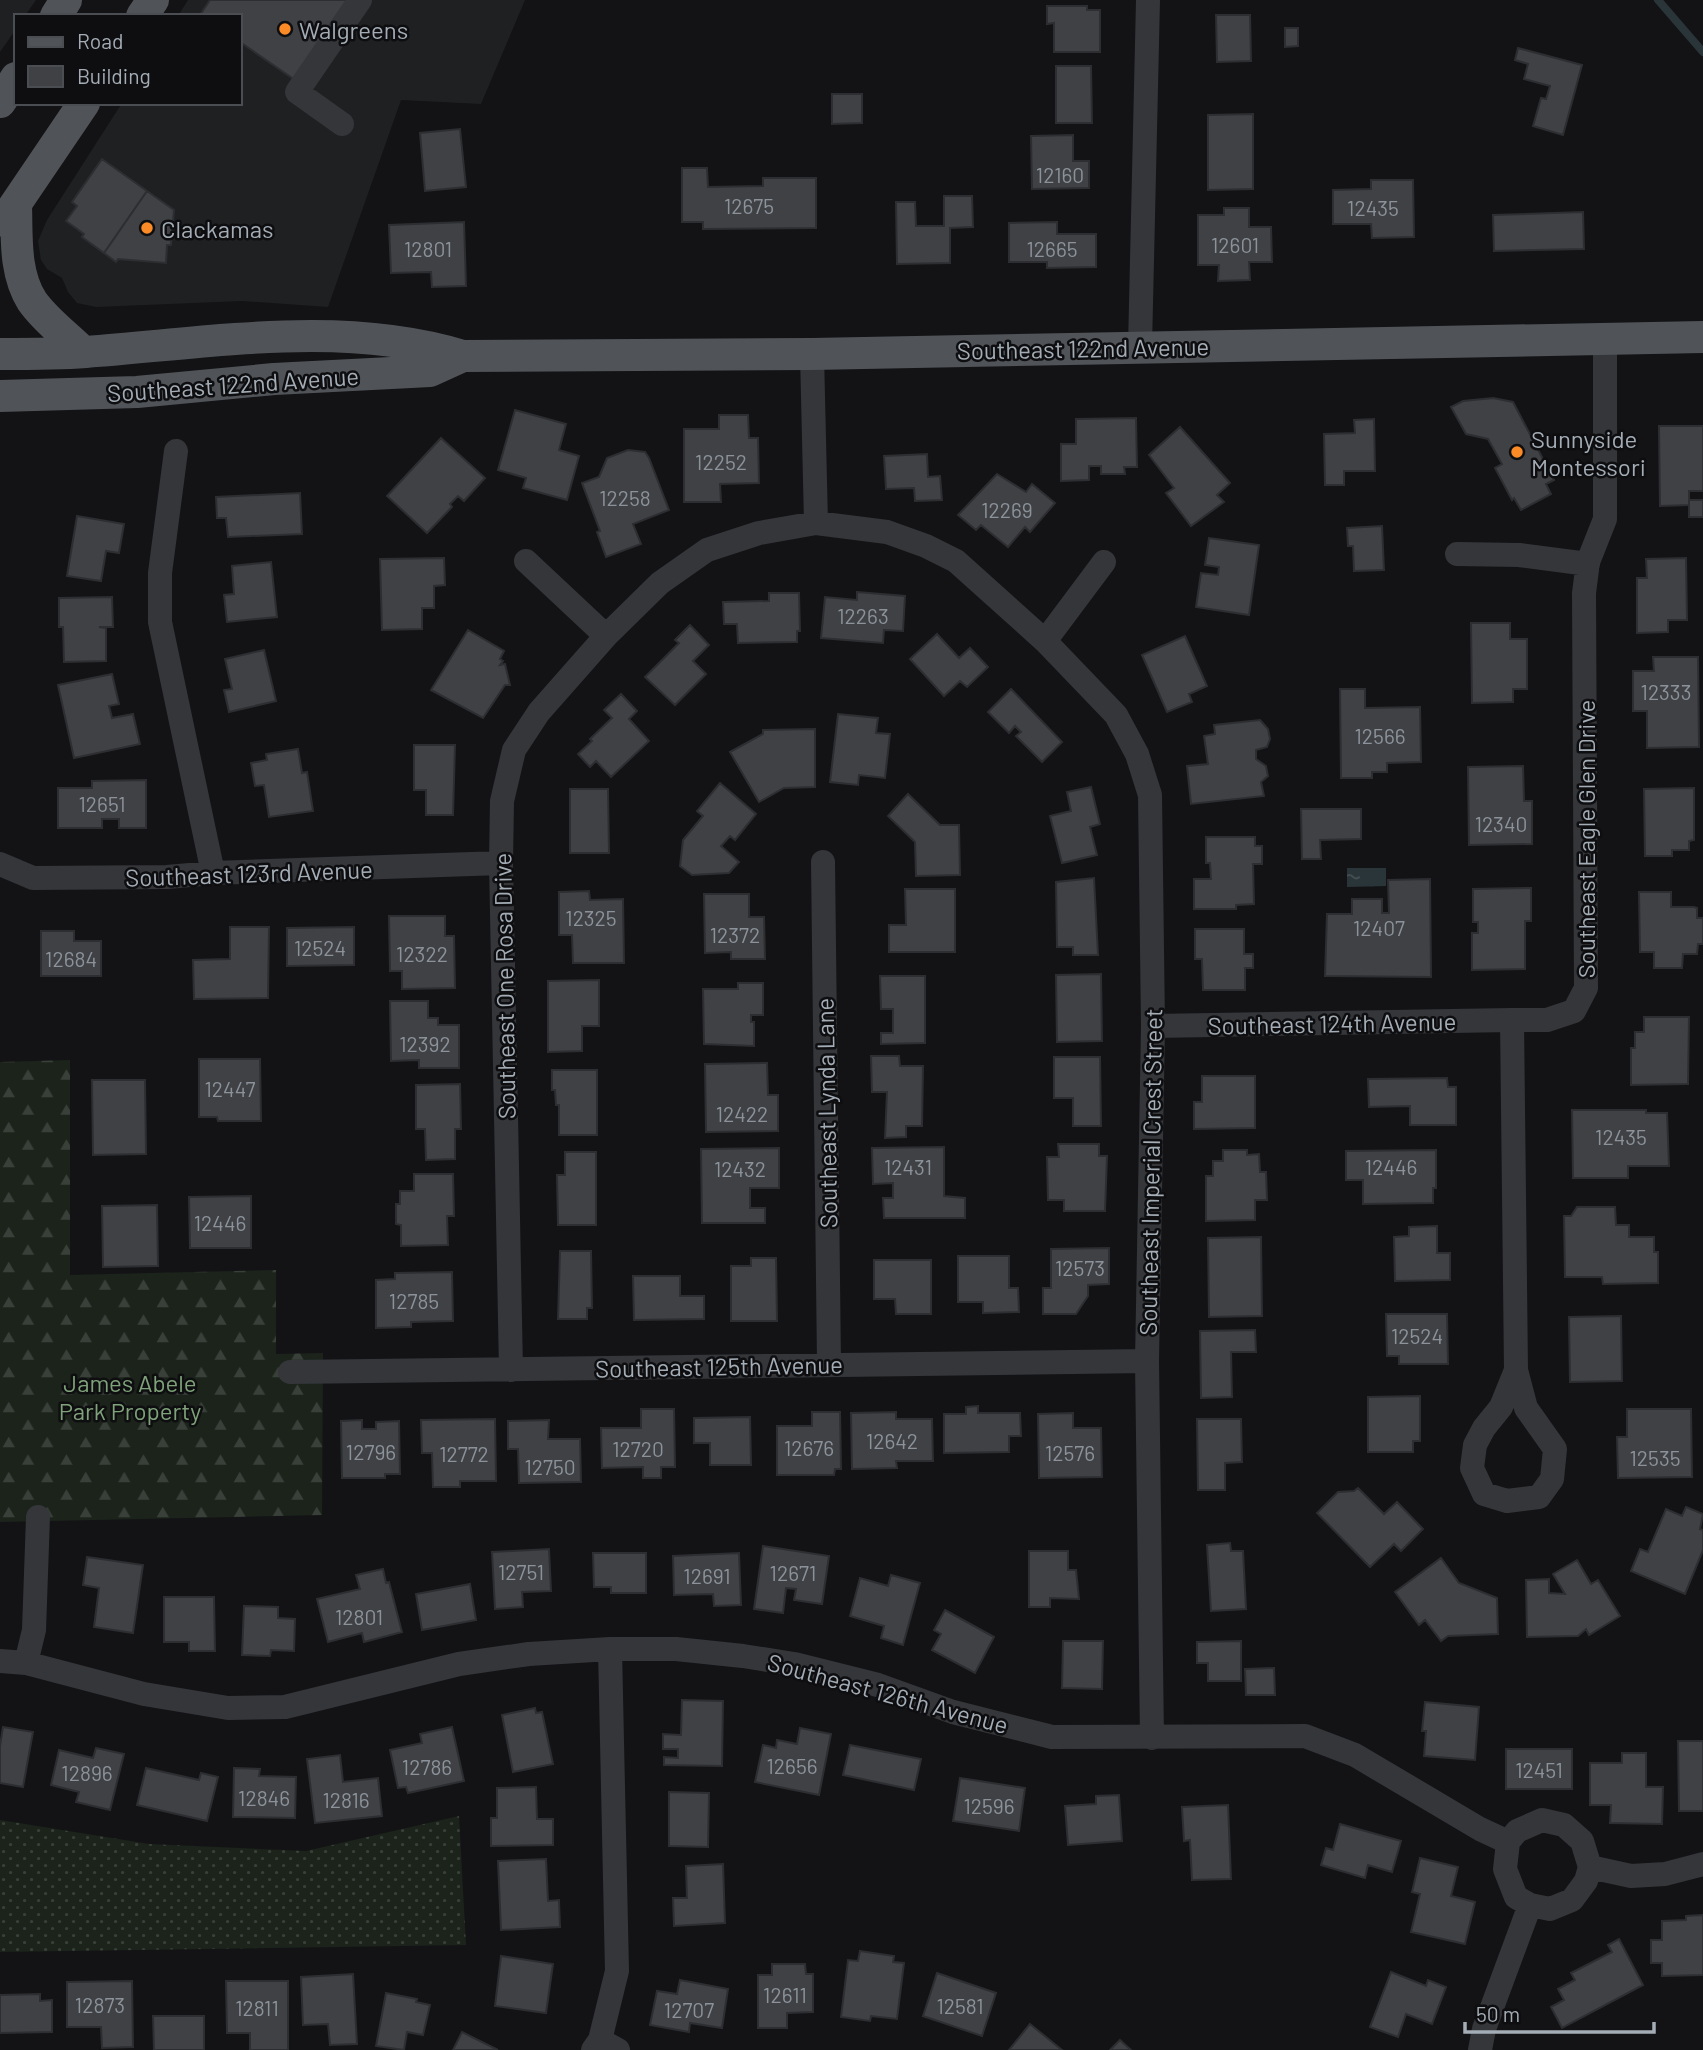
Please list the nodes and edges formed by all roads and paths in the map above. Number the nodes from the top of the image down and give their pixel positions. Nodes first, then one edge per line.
1 (360, 0) edge
2 (1148, 0) edge
3 (14, 81) edge
4 (0, 102) edge
5 (83, 105) edge
6 (342, 124) dead end
7 (8, 216) edge
8 (1703, 337) edge
9 (1605, 339) junction
10 (1140, 347) junction
11 (83, 352) junction
12 (0, 354) edge
13 (812, 354) junction
14 (463, 356) junction
15 (0, 396) edge
16 (176, 451) dead end
17 (816, 523) junction
18 (1457, 554) dead end
19 (526, 561) dead end
20 (1104, 562) dead end
21 (1588, 564) junction
22 (606, 636) junction
23 (1045, 641) junction
24 (823, 862) dead end
25 (501, 863) junction
26 (0, 864) edge
27 (213, 873) junction
28 (1512, 1020) junction
29 (1153, 1026) junction
30 (1147, 1361) junction
31 (829, 1363) junction
32 (511, 1370) junction
33 (1516, 1370) junction
34 (290, 1372) dead end
35 (38, 1517) dead end
36 (610, 1649) junction
37 (0, 1661) edge
38 (26, 1663) junction
39 (1152, 1738) junction
40 (1508, 1842) junction
41 (1703, 1864) edge
42 (1590, 1867) junction
43 (1530, 1905) junction
44 (604, 2047) edge
45 (1480, 2050) edge

1 - 6 street
2 - 10 street
3 - 4 main road
5 - 7 main road
7 - 11 main road
8 - 9 main road, Southeast 122nd Avenue
9 - 10 main road, Southeast 122nd Avenue
9 - 21 street, Southeast Eagle Glen Drive
10 - 13 main road, Southeast 122nd Avenue
11 - 12 main road, Southeast 122nd Avenue
11 - 14 main road, Southeast 122nd Avenue
13 - 14 main road, Southeast 122nd Avenue
13 - 17 street
14 - 15 main road, Southeast 122nd Avenue
16 - 27 street
17 - 22 street, Southeast One Rosa Drive
17 - 23 street, Southeast Imperial Crest Street
18 - 21 street
19 - 22 street
20 - 23 street
21 - 28 street, Southeast Eagle Glen Drive
22 - 25 street, Southeast One Rosa Drive
23 - 29 street, Southeast Imperial Crest Street
24 - 31 street, Southeast Lynda Lane
25 - 27 street, Southeast 123rd Avenue
25 - 32 street, Southeast One Rosa Drive
26 - 27 street, Southeast 123rd Avenue
28 - 29 street, Southeast 124th Avenue
28 - 33 street
29 - 30 street, Southeast Imperial Crest Street
30 - 31 street, Southeast 125th Avenue
30 - 39 street, Southeast Imperial Crest Street
31 - 32 street, Southeast 125th Avenue
32 - 34 street, Southeast 125th Avenue
33 - 33 street
35 - 38 street
36 - 38 street, Southeast 126th Avenue
36 - 39 street, Southeast 126th Avenue
36 - 44 street
37 - 38 street, Southeast 126th Avenue
39 - 40 street, Southeast 126th Avenue
40 - 42 street
40 - 43 street
41 - 42 street
42 - 43 street
43 - 45 street

